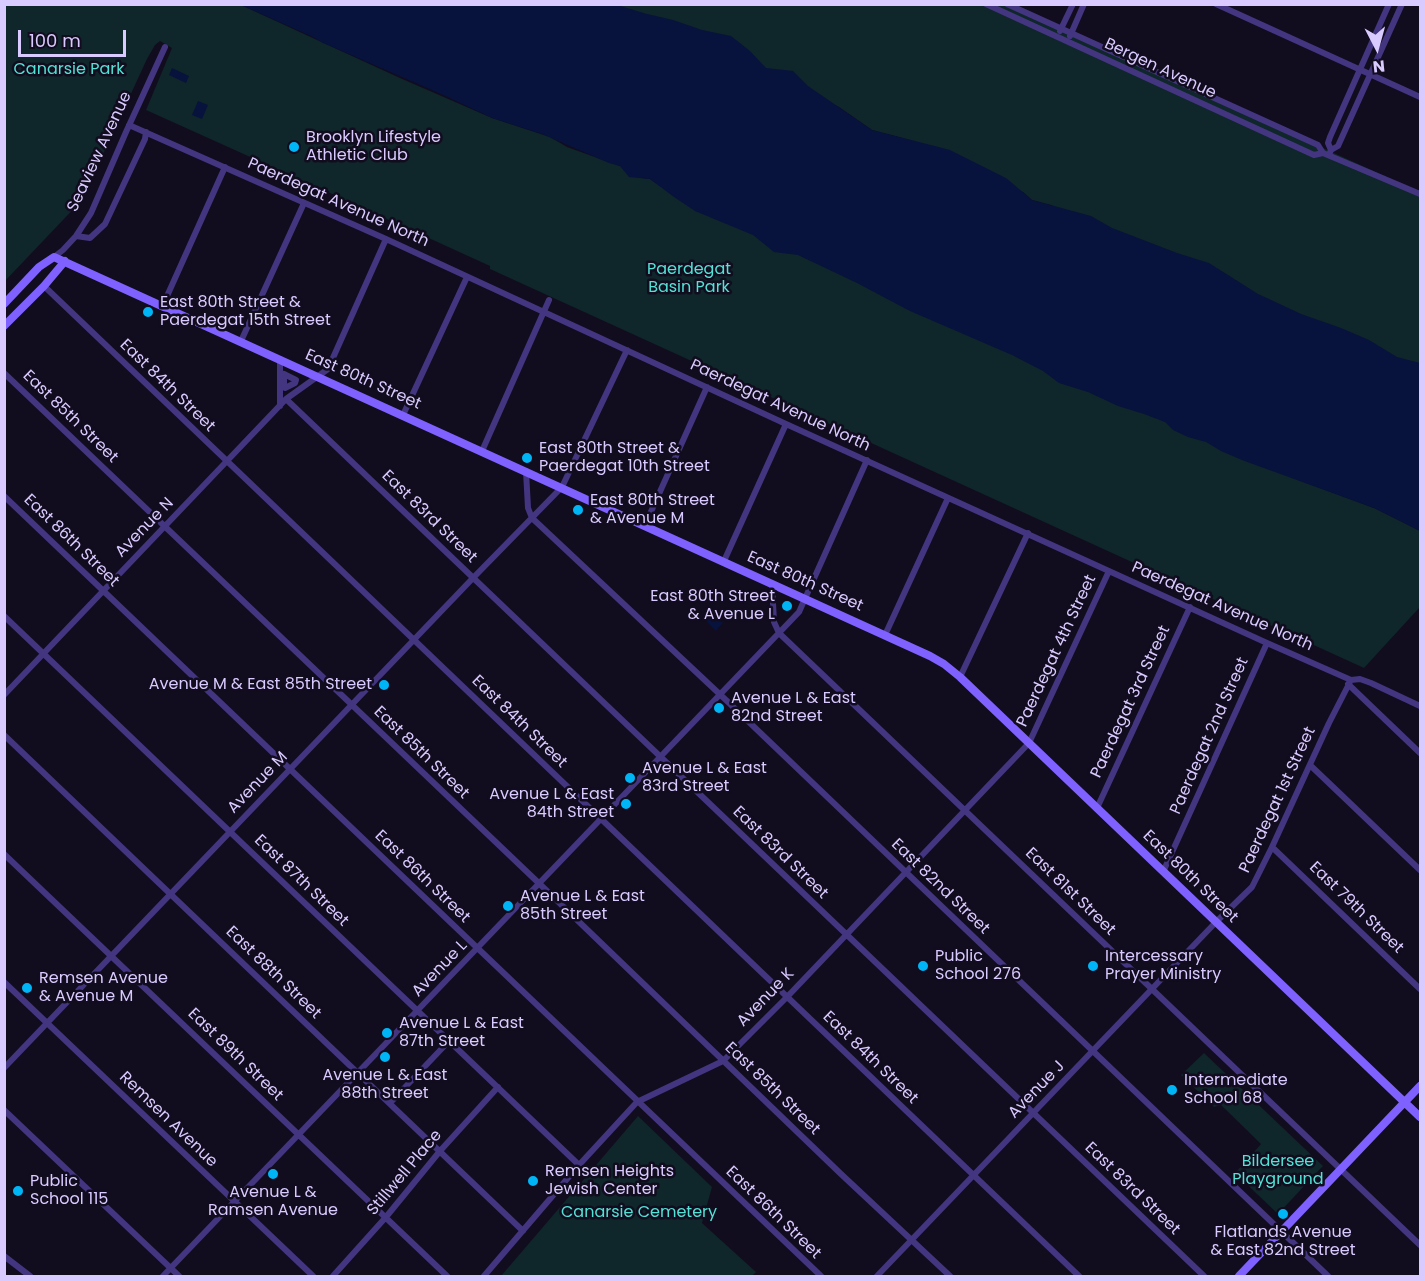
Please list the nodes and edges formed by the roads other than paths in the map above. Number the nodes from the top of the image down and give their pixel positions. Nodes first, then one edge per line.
1 (986, 4) edge
2 (1007, 4) edge
3 (1072, 4) edge
4 (1084, 4) edge
5 (1216, 4) edge
6 (1389, 4) edge
7 (1402, 4) edge
8 (1061, 30) junction
9 (1071, 34) junction
10 (1057, 37) junction
11 (1068, 42) junction
12 (165, 47) dead end
13 (1360, 70) junction
14 (1371, 75) junction
15 (1420, 98) edge
16 (129, 125) junction
17 (146, 132) junction
18 (1328, 152) junction
19 (225, 167) junction
20 (1420, 194) edge
21 (304, 203) junction
22 (76, 236) junction
23 (386, 239) junction
24 (54, 256) junction
25 (65, 261) junction
26 (467, 277) junction
27 (44, 286) junction
28 (549, 300) dead end
29 (4, 304) edge
30 (163, 305) junction
31 (544, 312) junction
32 (4, 326) edge
33 (241, 341) junction
34 (627, 350) junction
35 (280, 359) junction
36 (4, 373) edge
37 (318, 376) junction
38 (707, 387) junction
39 (286, 399) junction
40 (280, 406) junction
41 (403, 415) junction
42 (786, 424) junction
43 (482, 451) junction
44 (867, 460) junction
45 (227, 462) junction
46 (526, 471) junction
47 (562, 487) junction
48 (4, 496) edge
49 (948, 498) junction
50 (532, 518) junction
51 (645, 525) junction
52 (165, 526) junction
53 (1028, 533) junction
54 (724, 561) junction
55 (1109, 571) junction
56 (473, 578) junction
57 (772, 584) junction
58 (103, 591) junction
59 (805, 598) junction
60 (1190, 608) junction
61 (4, 616) edge
62 (779, 633) junction
63 (885, 635) junction
64 (414, 640) junction
65 (1267, 643) junction
66 (44, 654) junction
67 (960, 677) junction
68 (1349, 682) junction
69 (4, 695) edge
70 (720, 695) junction
71 (352, 705) junction
72 (1420, 706) edge
73 (4, 735) edge
74 (1029, 743) junction
75 (1420, 753) edge
76 (660, 757) junction
77 (1310, 765) junction
78 (290, 770) junction
79 (1097, 808) junction
80 (965, 810) junction
81 (601, 819) junction
82 (230, 832) junction
83 (1272, 847) junction
84 (4, 854) edge
85 (1420, 870) edge
86 (1163, 872) junction
87 (906, 873) junction
88 (539, 884) junction
89 (171, 894) junction
90 (1216, 922) junction
91 (846, 935) junction
92 (477, 949) junction
93 (112, 956) junction
94 (4, 982) edge
95 (1152, 989) junction
96 (1420, 989) edge
97 (787, 997) junction
98 (418, 1011) junction
99 (48, 1023) junction
100 (450, 1041) junction
101 (1093, 1051) junction
102 (723, 1060) junction
103 (4, 1068) edge
104 (358, 1072) junction
105 (1420, 1086) edge
106 (498, 1087) junction
107 (637, 1102) junction
108 (1405, 1102) junction
109 (390, 1103) junction
110 (4, 1110) edge
111 (1033, 1113) junction
112 (1420, 1117) edge
113 (298, 1135) junction
114 (440, 1151) junction
115 (579, 1165) junction
116 (1341, 1169) junction
117 (974, 1176) junction
118 (234, 1202) junction
119 (386, 1218) junction
120 (523, 1231) junction
121 (1281, 1231) junction
122 (912, 1240) junction
123 (1420, 1245) edge
124 (4, 1256) edge
125 (170, 1269) junction
126 (30, 1276) edge
127 (163, 1276) edge
128 (178, 1276) edge
129 (313, 1276) edge
130 (333, 1276) edge
131 (447, 1276) edge
132 (484, 1276) edge
133 (821, 1276) edge
134 (877, 1276) edge
135 (950, 1276) edge
136 (1079, 1276) edge
137 (1204, 1276) edge
138 (1239, 1276) edge
139 (1328, 1276) edge

1 - 10 street, Bergen Avenue
2 - 8 street, Bergen Avenue
3 - 8 street
4 - 9 street
5 - 13 street
6 - 13 street
7 - 14 street
8 - 9 street, Bergen Avenue
8 - 10 street
9 - 11 street
9 - 18 street, Bergen Avenue
10 - 11 street, Bergen Avenue
11 - 18 street, Bergen Avenue
12 - 16 street, Seaview Avenue
13 - 14 street
13 - 18 street
14 - 15 street
14 - 18 street
16 - 17 street, Paerdegat Avenue North
16 - 22 street, Seaview Avenue
17 - 19 street, Paerdegat Avenue North
17 - 22 street, Seaview Avenue
18 - 20 street, Bergen Avenue
19 - 21 street, Paerdegat Avenue North
19 - 30 street
21 - 23 street, Paerdegat Avenue North
21 - 33 street
22 - 24 street, Seaview Avenue
23 - 26 street, Paerdegat Avenue North
23 - 37 street, Avenue N
24 - 25 street, East 80th Street
24 - 29 street, Seaview Avenue
25 - 27 street
25 - 30 street, East 80th Street
26 - 31 street, Paerdegat Avenue North
26 - 41 street
27 - 32 street
27 - 45 street, East 84th Street
28 - 31 street
30 - 33 street, East 80th Street
31 - 34 street, Paerdegat Avenue North
31 - 43 street
33 - 35 street, East 80th Street
34 - 38 street, Paerdegat Avenue North
34 - 47 street, Avenue M
35 - 37 street, East 80th Street
35 - 40 street
36 - 52 street, East 85th Street
37 - 39 street, Avenue N
37 - 41 street, East 80th Street
38 - 42 street, Paerdegat Avenue North
38 - 51 street
39 - 40 street, Avenue N
39 - 56 street, East 83rd Street
40 - 45 street, Avenue N
41 - 43 street, East 80th Street
42 - 44 street, Paerdegat Avenue North
42 - 54 street
43 - 46 street, East 80th Street
44 - 49 street, Paerdegat Avenue North
44 - 59 street, Avenue L
45 - 52 street, Avenue N
45 - 64 street, East 84th Street
46 - 47 street, East 80th Street
46 - 50 street
47 - 50 street, Avenue M
47 - 51 street, East 80th Street
48 - 58 street, East 86th Street
49 - 53 street, Paerdegat Avenue North
49 - 63 street
50 - 56 street, Avenue M
50 - 70 street, East 82nd Street
51 - 54 street, East 80th Street
52 - 58 street, Avenue N
52 - 71 street, East 85th Street
53 - 55 street, Paerdegat Avenue North
53 - 67 street
54 - 57 street, East 80th Street
55 - 60 street, Paerdegat Avenue North
55 - 74 street, Paerdegat 4th Street
56 - 64 street, Avenue M
56 - 76 street, East 83rd Street
57 - 59 street, East 80th Street
57 - 62 street
58 - 66 street, Avenue N
58 - 78 street, East 86th Street
59 - 62 street, Avenue L
59 - 63 street, East 80th Street
60 - 65 street, Paerdegat Avenue North
60 - 79 street, Paerdegat 3rd Street
61 - 66 street, East 87th Street
62 - 70 street, Avenue L
62 - 80 street, East 81st Street
63 - 67 street, East 80th Street
64 - 71 street, Avenue M
64 - 81 street, East 84th Street
65 - 68 street, Paerdegat Avenue North
65 - 86 street, Paerdegat 2nd Street
66 - 69 street, Avenue N
66 - 82 street, East 87th Street
67 - 74 street, East 80th Street
68 - 72 street, Paerdegat Avenue North
68 - 75 street
68 - 77 street, Paerdegat 1st Street
70 - 76 street, Avenue L
70 - 87 street, East 82nd Street
71 - 78 street, Avenue M
71 - 88 street, East 85th Street
73 - 89 street, East 88th Street
74 - 79 street, East 80th Street
74 - 80 street, Avenue K
76 - 81 street, Avenue L
76 - 91 street, East 83rd Street
77 - 83 street, Paerdegat 1st Street
77 - 85 street
78 - 82 street, Avenue M
78 - 92 street, East 86th Street
79 - 86 street, East 80th Street
80 - 87 street, Avenue K
80 - 95 street, East 81st Street
81 - 88 street, Avenue L
81 - 97 street, East 84th Street
82 - 89 street, Avenue M
82 - 98 street, East 87th Street
83 - 90 street, Paerdegat 1st Street
83 - 96 street, East 79th Street
84 - 93 street, East 89th Street
86 - 90 street, East 80th Street
87 - 91 street, Avenue K
87 - 101 street, East 82nd Street
88 - 92 street, Avenue L
88 - 102 street, East 85th Street
89 - 93 street, Avenue M
89 - 104 street, East 88th Street
90 - 95 street, Avenue J
90 - 108 street, East 80th Street
91 - 97 street, Avenue K
91 - 111 street, East 83rd Street
92 - 98 street, Avenue L
92 - 107 street, East 86th Street
93 - 99 street, Avenue M
93 - 113 street, East 89th Street
94 - 99 street, Remsen Avenue
95 - 101 street, Avenue J
95 - 116 street, East 81st Street
97 - 102 street, Avenue K
97 - 117 street, East 84th Street
98 - 100 street, East 87th Street
98 - 104 street, Avenue L
99 - 103 street, Avenue M
99 - 118 street, Remsen Avenue
100 - 106 street, East 87th Street
100 - 109 street
101 - 111 street, Avenue J
101 - 121 street, East 82nd Street
102 - 107 street, Avenue K
102 - 122 street, East 85th Street
104 - 109 street, East 88th Street
104 - 113 street, Avenue L
105 - 108 street
106 - 114 street, Stillwell Place
106 - 115 street, East 87th Street
107 - 115 street, Avenue K
107 - 133 street, East 86th Street
108 - 112 street, East 80th Street
108 - 116 street
109 - 114 street, East 88th Street
110 - 125 street
111 - 117 street, Avenue J
111 - 137 street, East 83rd Street
113 - 118 street, Avenue L
113 - 119 street, East 89th Street
114 - 119 street, Stillwell Place
114 - 120 street, East 88th Street
115 - 120 street, Avenue K
116 - 121 street
116 - 123 street, East 81st Street
117 - 122 street, Avenue J
117 - 136 street, East 84th Street
118 - 125 street, Avenue L
118 - 129 street, Remsen Avenue
119 - 130 street, Stillwell Place
119 - 131 street, East 89th Street
120 - 132 street, Avenue K
121 - 138 street
121 - 139 street, East 82nd Street
122 - 134 street, Avenue J
122 - 135 street, East 85th Street
124 - 126 street
125 - 127 street, Avenue L
125 - 128 street

